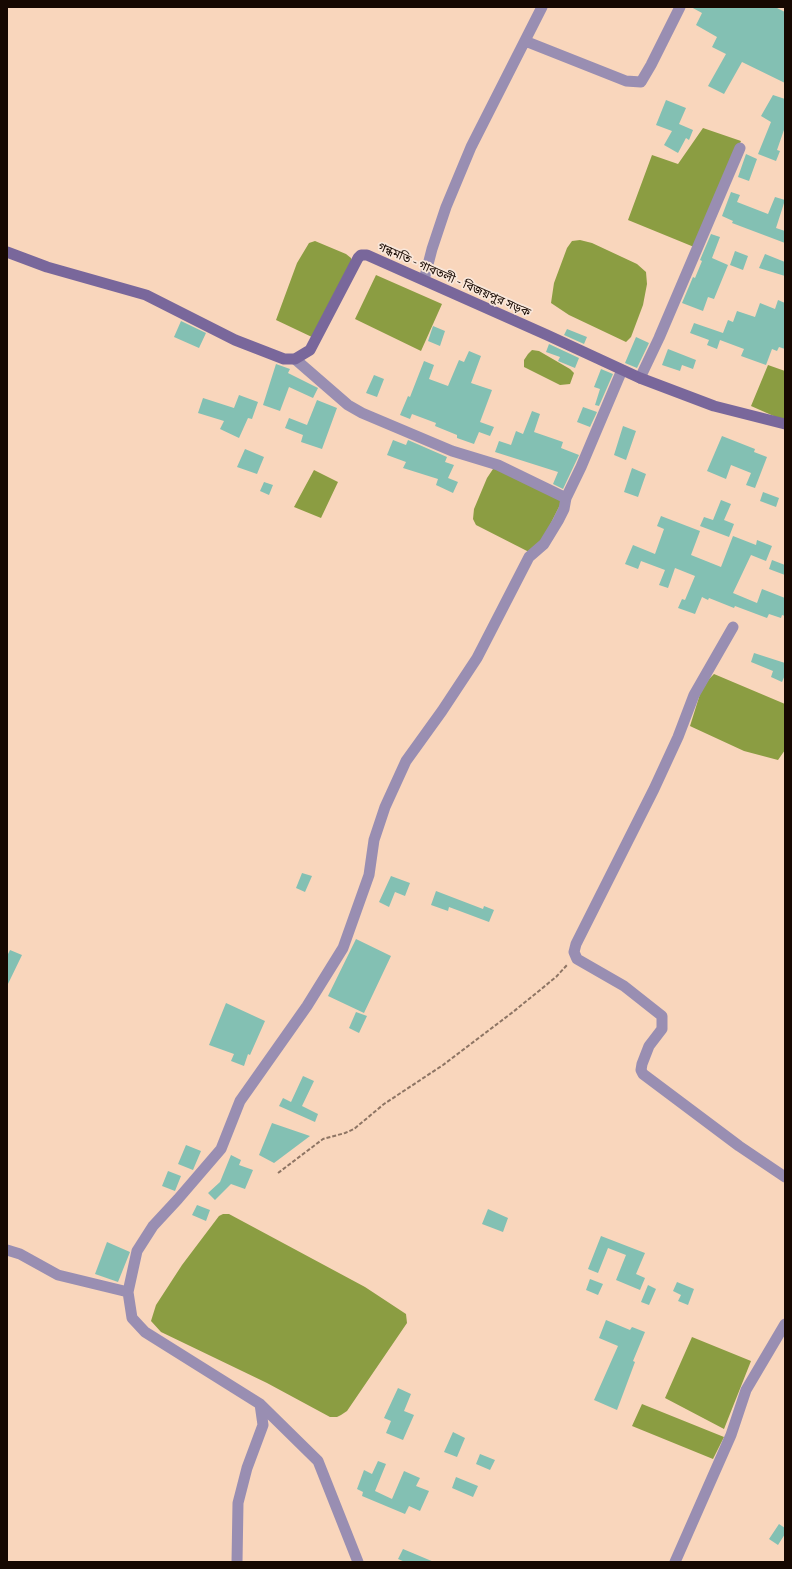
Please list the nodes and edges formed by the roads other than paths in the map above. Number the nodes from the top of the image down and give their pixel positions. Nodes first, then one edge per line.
1 (542, 7) edge
2 (680, 7) edge
3 (525, 41) junction
4 (740, 148) dead end
5 (7, 252) edge
6 (424, 280) junction
7 (295, 359) junction
8 (622, 370) junction
9 (640, 378) junction
10 (785, 424) edge
11 (566, 498) junction
12 (732, 627) dead end
13 (785, 1177) edge
14 (7, 1250) edge
15 (128, 1292) junction
16 (785, 1324) edge
17 (260, 1404) junction
18 (237, 1562) edge
19 (358, 1562) edge
20 (675, 1562) edge

1 - 3 street
2 - 3 street
3 - 6 street
4 - 9 street
5 - 7 main road
6 - 7 main road, গন্ধমতি - গাবতলী - বিজয়পুর সড়ক
6 - 8 main road, গন্ধমতি - গাবতলী - বিজয়পুর সড়ক
7 - 11 street
8 - 9 main road, গন্ধমতি - গাবতলী - বিজয়পুর সড়ক
8 - 11 street
9 - 10 main road, গন্ধমতি - গাবতলী - বিজয়পুর সড়ক
11 - 15 street
12 - 13 street
14 - 15 street
15 - 17 street
16 - 20 street
17 - 18 street
17 - 19 street

